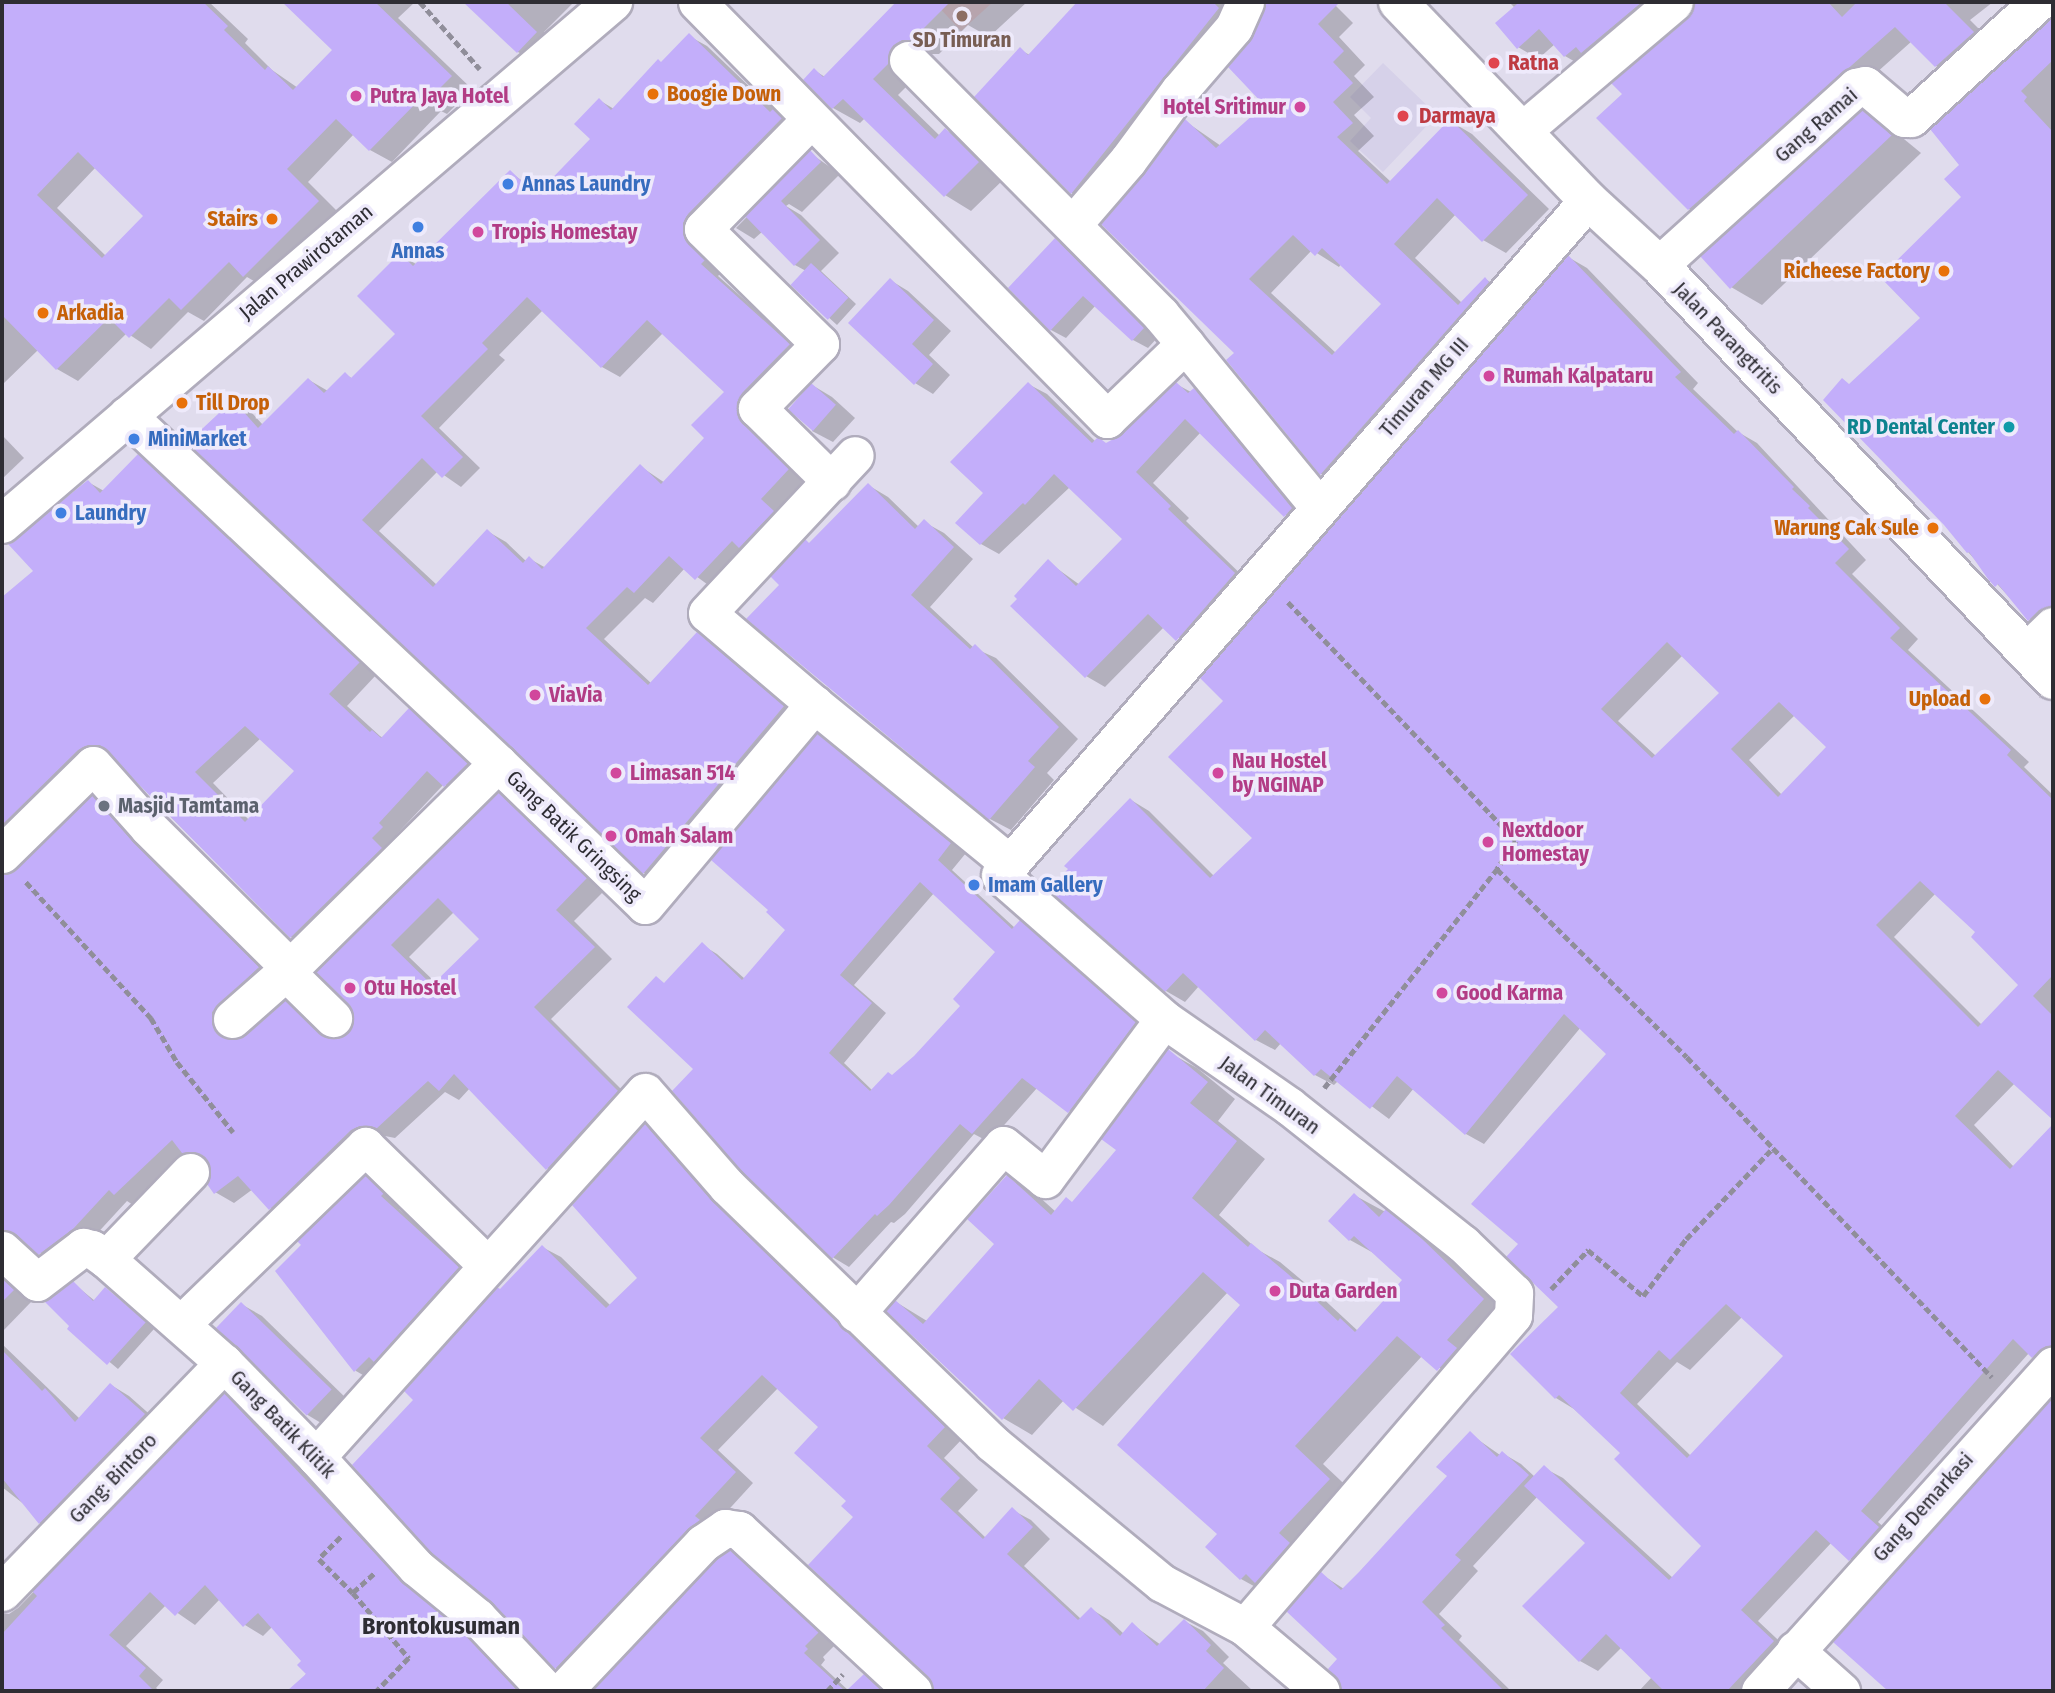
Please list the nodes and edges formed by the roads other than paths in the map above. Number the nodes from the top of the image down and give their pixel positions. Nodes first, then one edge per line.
1 (613, 2) edge
2 (697, 2) edge
3 (1245, 2) edge
4 (1398, 2) edge
5 (1674, 2) edge
6 (2038, 2) edge
7 (908, 60) dead end
8 (811, 119) junction
9 (1522, 131) junction
10 (1588, 200) junction
11 (1073, 224) junction
12 (1659, 265) junction
13 (1185, 344) junction
14 (127, 415) junction
15 (1319, 507) junction
16 (2, 524) edge
17 (2040, 639) edge
18 (2053, 680) edge
19 (814, 704) junction
20 (498, 763) junction
21 (1009, 863) junction
22 (11, 865) edge
23 (288, 970) junction
24 (232, 1018) dead end
25 (333, 1018) dead end
26 (1164, 1019) junction
27 (190, 1172) dead end
28 (2, 1250) edge
29 (106, 1259) junction
30 (487, 1265) junction
31 (856, 1313) junction
32 (182, 1323) junction
33 (224, 1363) junction
34 (2053, 1366) edge
35 (316, 1457) junction
36 (2, 1592) edge
37 (1245, 1627) junction
38 (1795, 1650) junction
39 (547, 1691) edge
40 (563, 1691) edge
41 (913, 1691) edge
42 (1321, 1691) edge
43 (1760, 1691) edge
44 (1841, 1691) edge

1 - 14 main road, Jalan Prawirotaman
2 - 8 street
3 - 11 street
4 - 9 main road, Jalan Parangtritis
5 - 9 street
6 - 12 street, Gang Ramai
7 - 11 street
8 - 13 street
8 - 19 street
9 - 10 main road, Jalan Parangtritis
10 - 12 main road, Jalan Parangtritis
10 - 15 street, Timuran MG III
11 - 13 street
12 - 17 main road, Jalan Parangtritis
13 - 15 street
14 - 16 main road, Jalan Prawirotaman
14 - 20 street, Gang Batik Gringsing
15 - 21 street, Timuran MG III
17 - 18 main road, Jalan Parangtritis
19 - 20 street, Gang Batik Gringsing
19 - 21 street
20 - 23 street
21 - 26 street, Jalan Timuran
22 - 23 street
23 - 24 street
23 - 25 street
26 - 31 street
26 - 37 street, Jalan Timuran
27 - 29 street
28 - 29 street, Gang Batik Klitik
29 - 32 street, Gang Batik Klitik
30 - 31 street
30 - 32 street
30 - 35 street
31 - 37 street
32 - 33 street, Gang Batik Klitik
33 - 35 street, Gang Batik Klitik
33 - 36 street, Gang: Bintoro
34 - 38 street, Gang Demarkasi
35 - 39 street, Gang Batik Klitik
37 - 42 street
38 - 43 street, Gang Demarkasi
38 - 44 street
40 - 41 street

